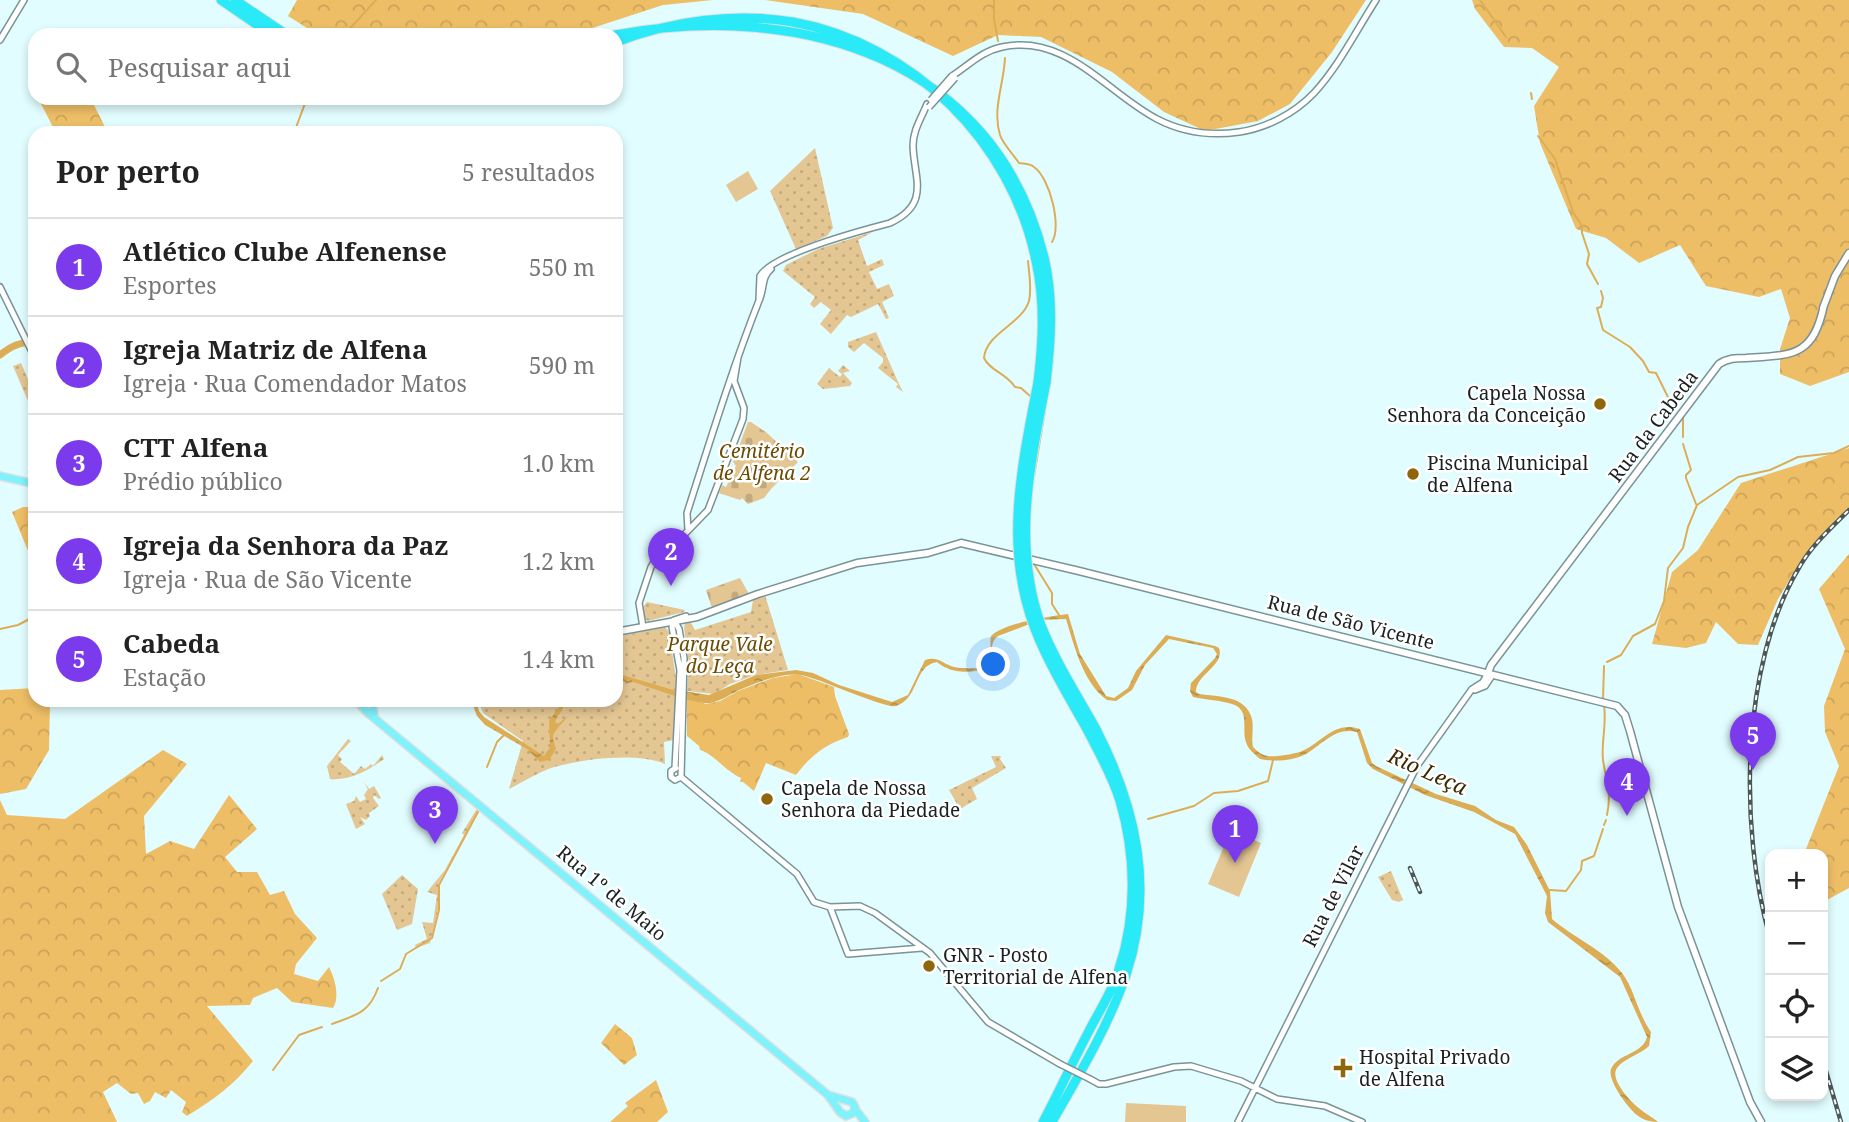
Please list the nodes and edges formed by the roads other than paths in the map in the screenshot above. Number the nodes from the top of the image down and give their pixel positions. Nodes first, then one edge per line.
1 (24, 0) edge
2 (221, 0) edge
3 (235, 0) edge
4 (1376, 0) edge
5 (266, 28) edge
6 (268, 28) edge
7 (623, 32) edge
8 (0, 40) edge
9 (623, 40) edge
10 (1849, 253) edge
11 (0, 286) edge
12 (28, 344) edge
13 (738, 357) junction
14 (734, 381) junction
15 (1042, 382) junction
16 (726, 393) junction
17 (738, 394) junction
18 (0, 476) edge
19 (28, 482) edge
20 (687, 532) junction
21 (676, 625) junction
22 (643, 627) junction
23 (623, 631) edge
24 (1488, 673) junction
25 (363, 707) edge
26 (373, 707) edge
27 (374, 717) junction
28 (1092, 731) junction
29 (677, 769) junction
30 (681, 778) junction
31 (830, 907) junction
32 (922, 948) junction
33 (1075, 1082) junction
34 (1255, 1087) junction
35 (1059, 1088) junction
36 (828, 1095) junction
37 (845, 1100) junction
38 (839, 1110) junction
39 (852, 1112) junction
40 (862, 1122) edge
41 (1037, 1122) edge
42 (1043, 1122) edge
43 (1052, 1122) edge
44 (1059, 1122) edge
45 (1238, 1122) edge
46 (1362, 1122) edge
47 (1761, 1122) edge

1 - 8 street
2 - 5 highway
3 - 6 highway
4 - 13 street, bridge
7 - 15 highway
9 - 15 highway
10 - 24 main road, Rua da Cabeda
11 - 12 street
13 - 14 street
13 - 16 street
14 - 16 street
14 - 17 street
15 - 28 highway, bridge
16 - 17 street
16 - 20 street
17 - 20 street
18 - 19 main road
20 - 22 street
21 - 22 main road, Rua de São Vicente
21 - 24 main road, Rua de São Vicente
21 - 29 street
22 - 23 main road, Rua de São Vicente
24 - 34 street, Rua de Vilar
24 - 47 main road, Rua de São Vicente
25 - 27 main road, Rua 1º de Maio
26 - 27 main road
27 - 36 main road, Rua 1º de Maio
28 - 33 highway
28 - 35 highway
29 - 30 street
29 - 30 street
30 - 31 street
31 - 32 street
31 - 32 street
32 - 34 street, bridge
33 - 43 highway
33 - 44 highway
34 - 45 street, Rua de Vilar
34 - 46 street
35 - 41 highway
35 - 42 highway
36 - 37 main road, Rua 1º de Maio
36 - 38 main road, Rua 1º de Maio
37 - 38 main road
37 - 39 main road
38 - 39 main road
39 - 40 main road

